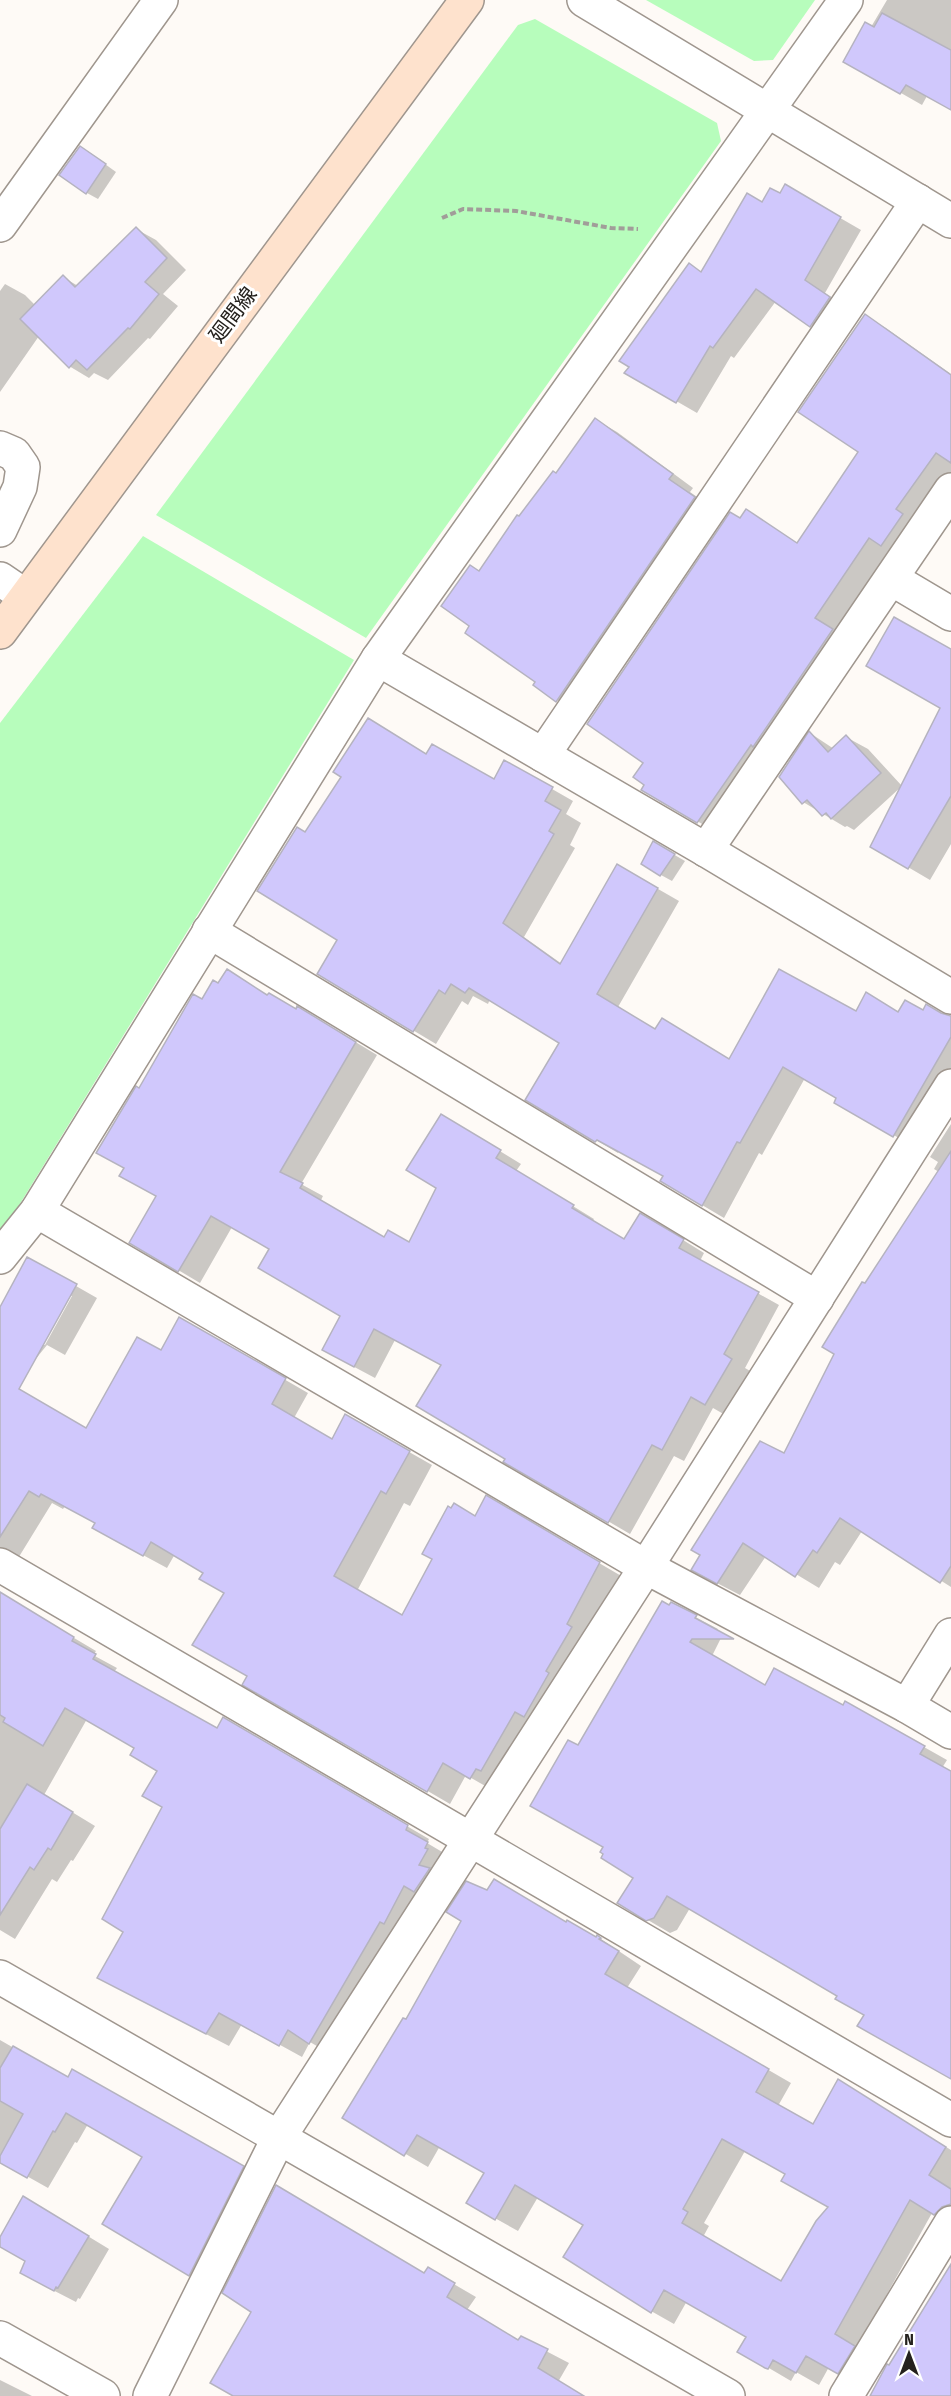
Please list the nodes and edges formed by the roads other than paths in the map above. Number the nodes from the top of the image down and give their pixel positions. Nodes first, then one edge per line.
1 (161, 0) edge
2 (467, 0) edge
3 (584, 0) edge
4 (846, 0) edge
5 (768, 110) junction
6 (918, 201) junction
7 (951, 220) edge
8 (0, 225) edge
9 (0, 448) edge
10 (951, 490) edge
11 (0, 530) edge
12 (892, 579) junction
13 (13, 587) edge
14 (951, 614) edge
15 (0, 632) edge
16 (378, 659) junction
17 (543, 755) junction
18 (706, 850) junction
19 (208, 931) junction
20 (951, 997) edge
21 (951, 1086) edge
22 (37, 1211) junction
23 (0, 1257) edge
24 (818, 1298) junction
25 (0, 1565) edge
26 (646, 1567) junction
27 (951, 1635) edge
28 (907, 1706) junction
29 (951, 1732) edge
30 (471, 1839) junction
31 (0, 1977) edge
32 (951, 2120) edge
33 (278, 2139) junction
34 (951, 2223) edge
35 (0, 2338) edge
36 (103, 2396) edge
37 (150, 2396) edge
38 (728, 2396) edge
39 (846, 2396) edge

1 - 8 street
2 - 13 street, 廻間線
3 - 5 street
4 - 5 street
5 - 6 street
5 - 16 street
6 - 7 street
6 - 17 street
9 - 11 street
10 - 12 street
12 - 14 street
12 - 18 street
13 - 15 street, 廻間線
16 - 17 street
16 - 19 street
17 - 18 street
18 - 20 street
19 - 22 street
19 - 24 street
21 - 24 street
22 - 23 street
22 - 26 street
24 - 26 street
25 - 30 street
26 - 28 street
26 - 30 street
27 - 28 street
28 - 29 street
30 - 32 street
30 - 33 street
31 - 33 street
33 - 37 street
33 - 38 street
34 - 39 street
35 - 36 street

